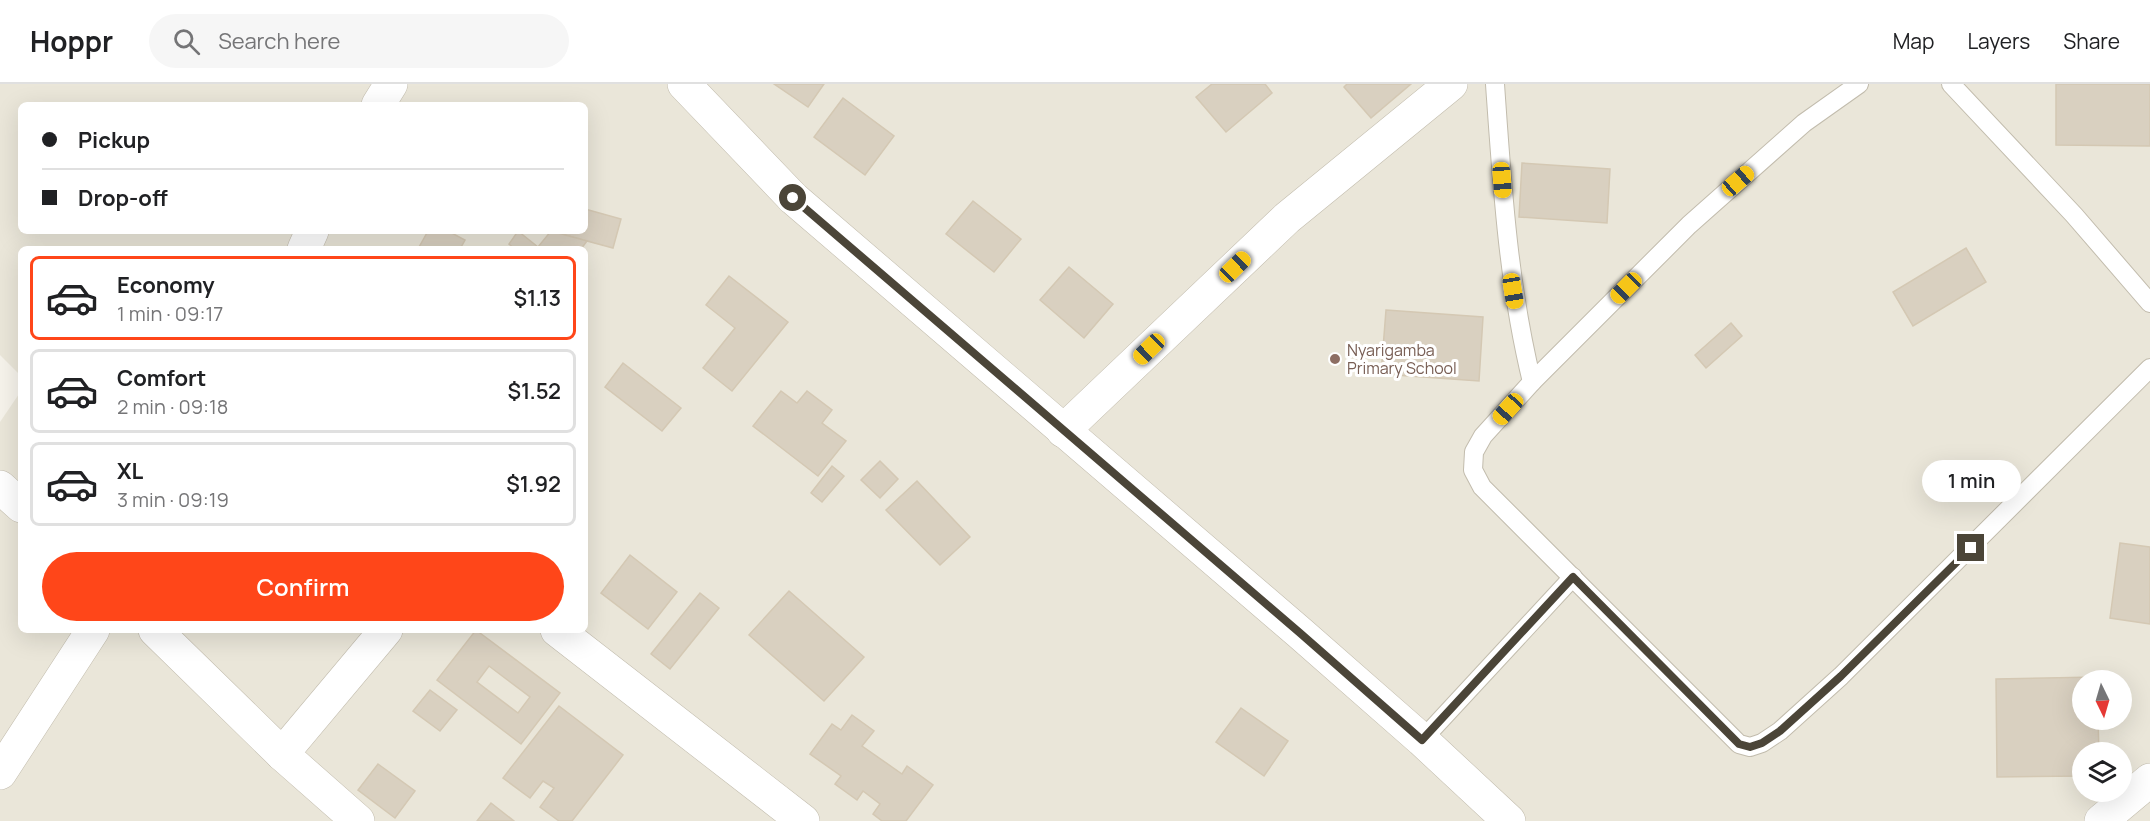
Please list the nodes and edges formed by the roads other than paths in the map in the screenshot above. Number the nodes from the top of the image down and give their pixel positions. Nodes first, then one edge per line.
1 (391, 84) edge
2 (684, 84) edge
3 (1451, 84) edge
4 (1496, 84) edge
5 (1858, 84) edge
6 (1951, 84) edge
7 (380, 102) edge
8 (2150, 303) edge
9 (2150, 368) edge
10 (1532, 382) junction
11 (1064, 431) junction
12 (1573, 577) junction
13 (91, 633) edge
14 (158, 633) edge
15 (383, 633) edge
16 (561, 633) edge
17 (1422, 740) junction
18 (282, 754) junction
19 (0, 773) edge
20 (2150, 780) edge
21 (358, 821) edge
22 (803, 821) edge
23 (1509, 821) edge
24 (2101, 821) edge

1 - 7 street
2 - 11 street
3 - 11 street
4 - 10 lane
5 - 10 lane
6 - 8 lane
9 - 12 lane
10 - 12 lane
11 - 17 street
12 - 17 lane
13 - 19 street
14 - 18 street
15 - 18 street
16 - 22 street
17 - 23 street
18 - 21 street
20 - 24 street

